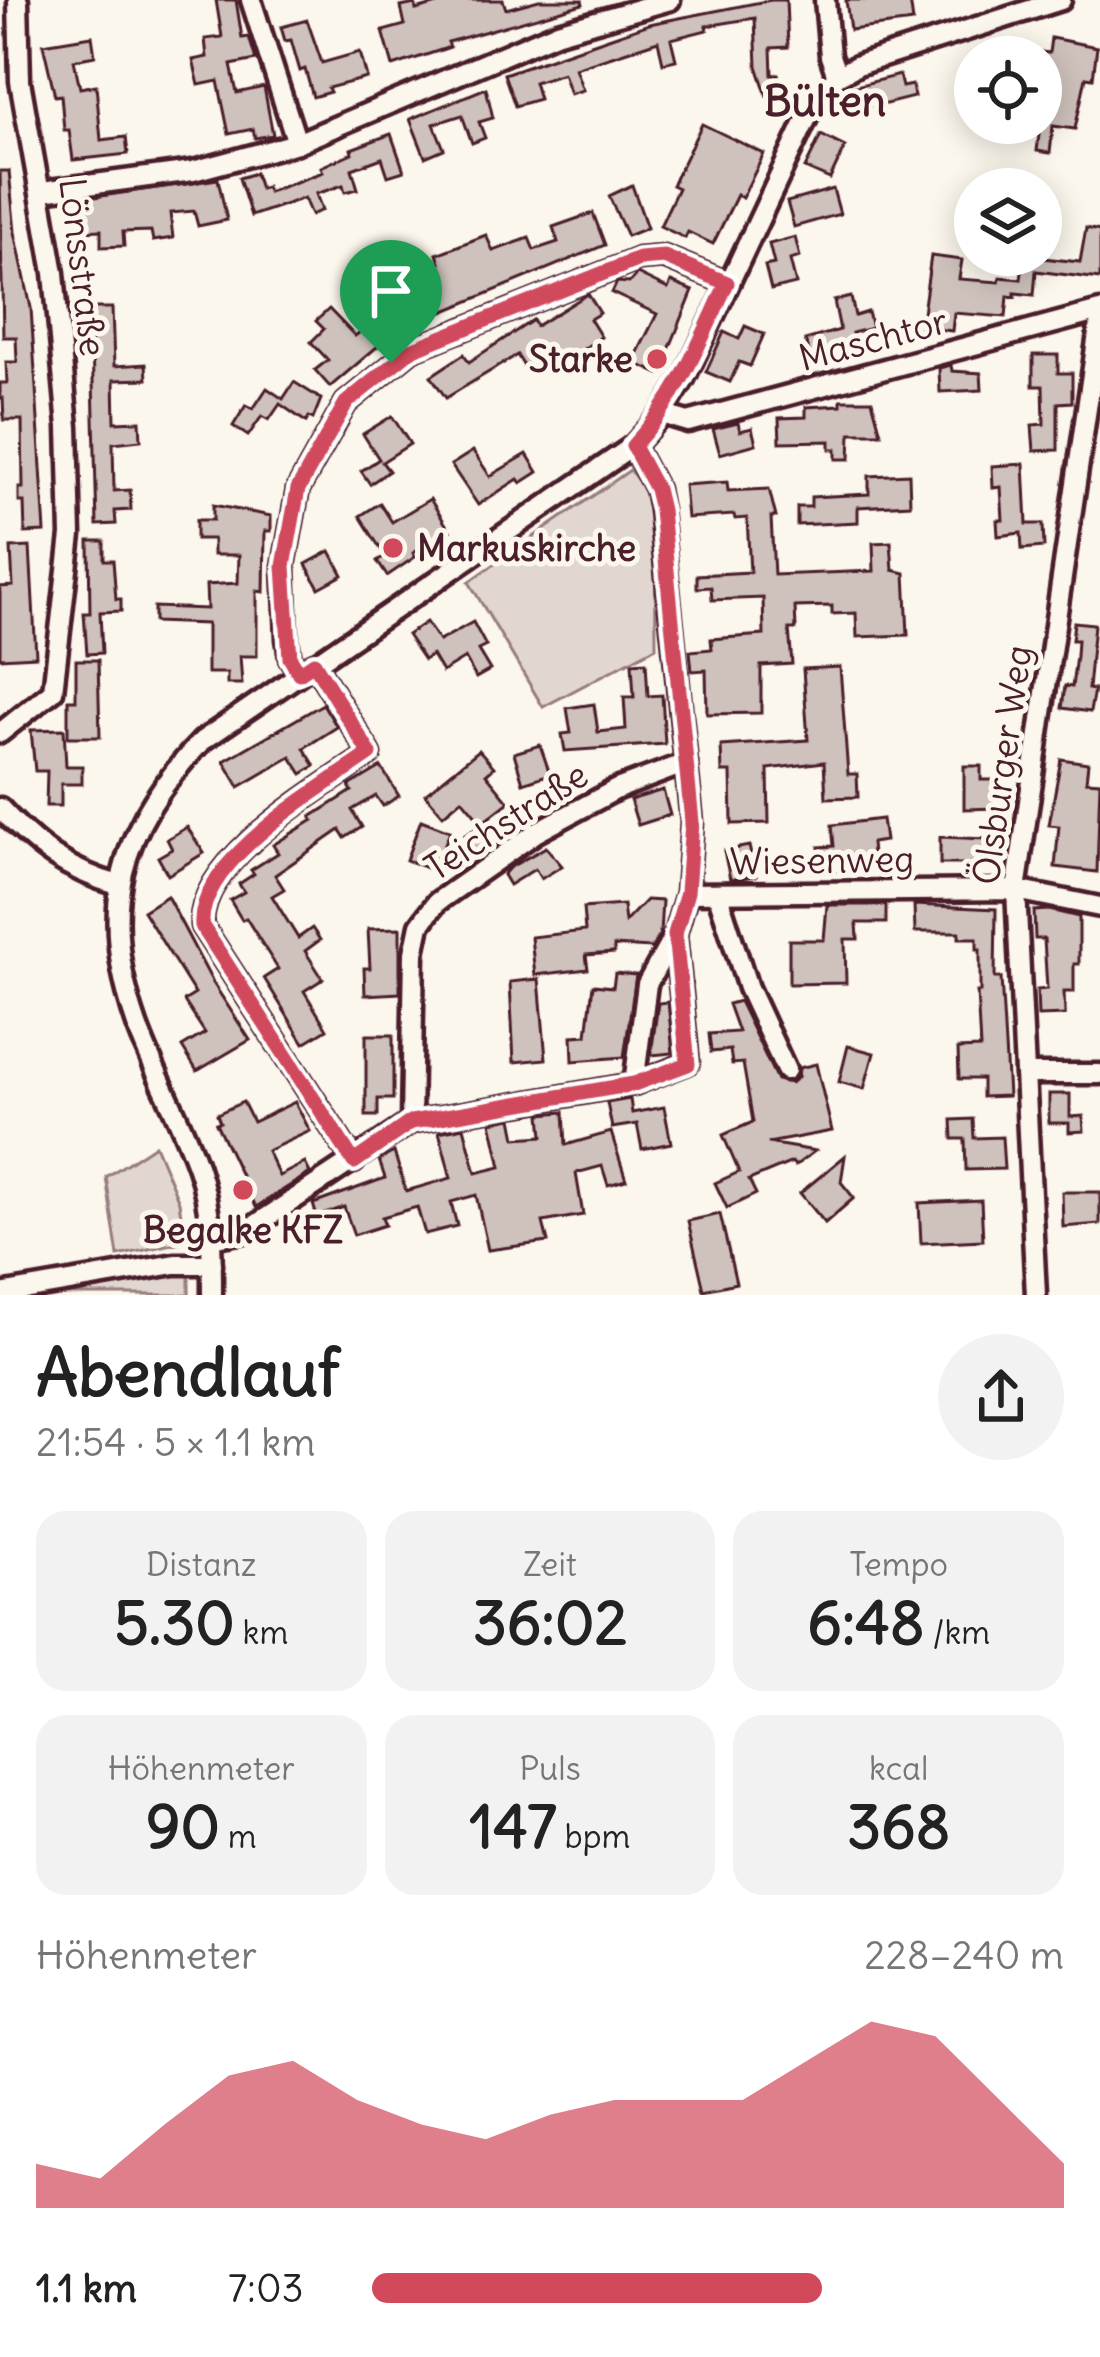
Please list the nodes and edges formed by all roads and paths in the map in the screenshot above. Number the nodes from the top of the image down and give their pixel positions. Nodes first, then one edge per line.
1 (17, 0) edge
2 (251, 0) edge
3 (670, 0) edge
4 (825, 0) edge
5 (1061, 0) edge
6 (1000, 10) edge
7 (837, 76) junction
8 (297, 143) junction
9 (42, 191) junction
10 (727, 283) junction
11 (1100, 315) edge
12 (662, 414) junction
13 (633, 446) junction
14 (306, 668) junction
15 (0, 733) edge
16 (686, 764) junction
17 (0, 808) edge
18 (118, 885) junction
19 (1016, 890) junction
20 (687, 892) junction
21 (718, 895) junction
22 (1100, 907) edge
23 (675, 934) junction
24 (786, 1070) dead end
25 (1025, 1074) junction
26 (1100, 1074) edge
27 (634, 1084) junction
28 (411, 1122) junction
29 (354, 1162) junction
30 (211, 1238) junction
31 (212, 1264) junction
32 (0, 1294) edge
33 (212, 1295) edge
34 (1036, 1295) edge

1 - 9 street, Lönsstraße
2 - 8 street
3 - 8 street
4 - 7 street
5 - 6 street
6 - 7 street
7 - 10 street
8 - 9 street
9 - 15 street, Lönsstraße
10 - 12 street
10 - 14 street
11 - 12 street, Maschtor
11 - 19 street, Ölsburger Weg
12 - 13 street
13 - 14 street
13 - 16 street
14 - 18 street
14 - 29 street
16 - 20 street
16 - 28 street, Teichstraße
17 - 18 street
18 - 30 street
19 - 21 street, Wiesenweg
19 - 22 street, Wiesenweg
19 - 25 street, Ölsburger Weg
20 - 21 street, Wiesenweg
20 - 23 street
21 - 24 street
23 - 27 street
23 - 27 street
25 - 26 street
25 - 34 street, Ölsburger Weg
27 - 28 street
28 - 29 street
29 - 30 street
30 - 31 street
31 - 32 street
31 - 33 street

